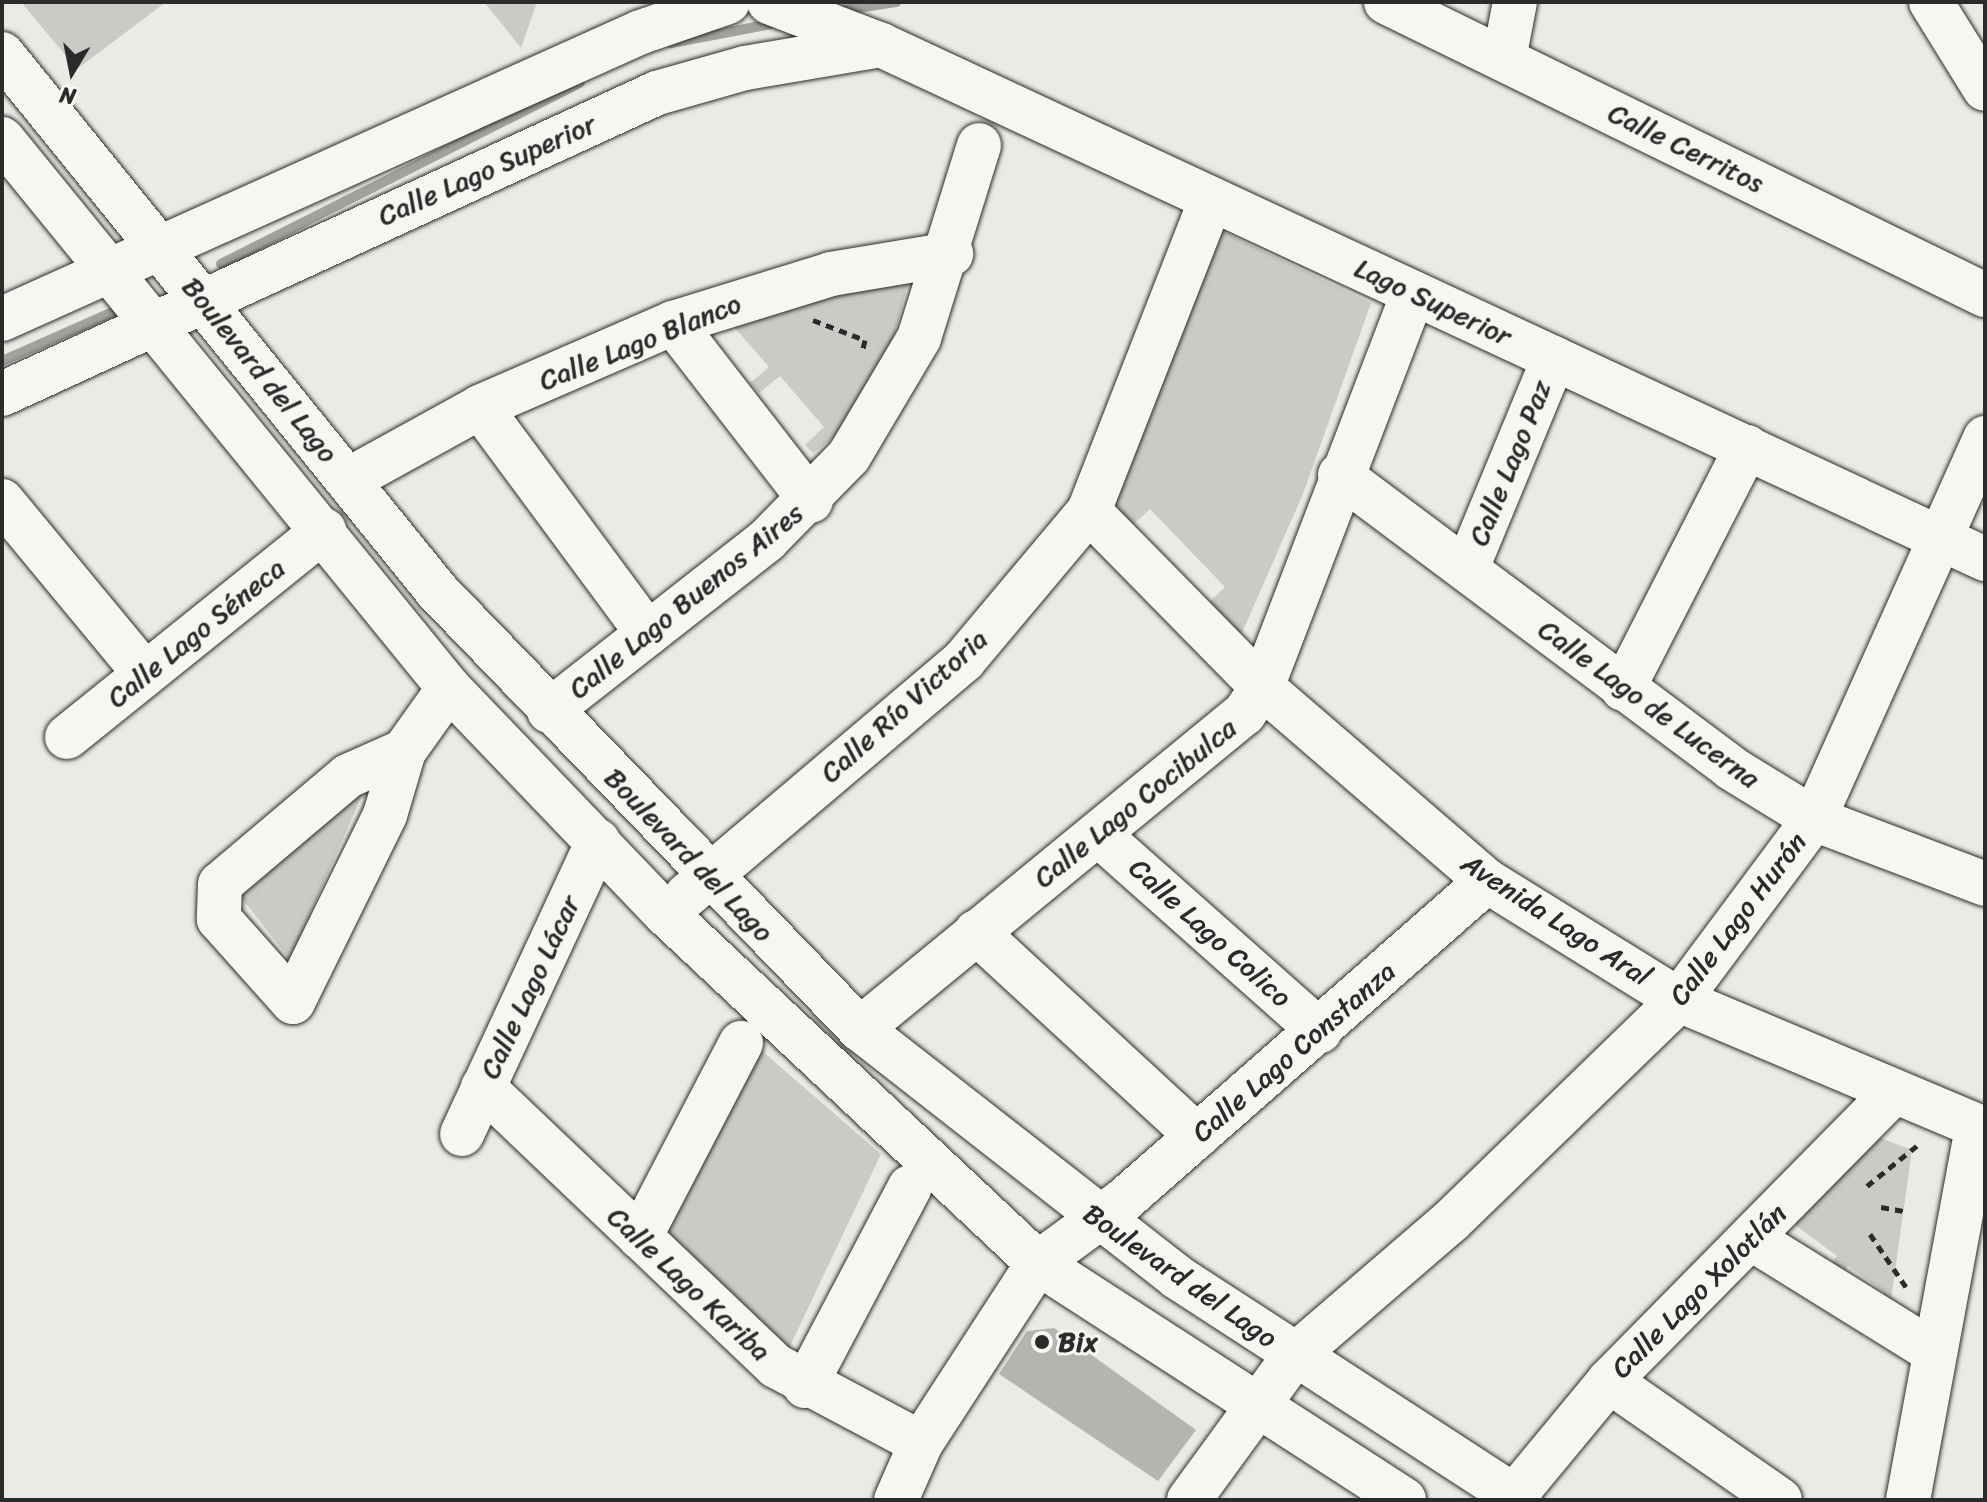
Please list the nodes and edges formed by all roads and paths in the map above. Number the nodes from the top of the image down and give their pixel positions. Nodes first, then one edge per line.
1 (728, 2) edge
2 (1386, 2) edge
3 (1515, 2) edge
4 (1931, 2) edge
5 (780, 5) edge
6 (867, 39) junction
7 (2, 54) edge
8 (1504, 59) junction
9 (1983, 83) edge
10 (2, 139) edge
11 (979, 145) dead end
12 (1211, 199) junction
13 (159, 245) junction
14 (951, 254) junction
15 (105, 272) junction
16 (1413, 293) junction
17 (1985, 295) edge
18 (202, 296) junction
19 (809, 318) dead end
20 (2, 319) edge
21 (673, 323) junction
22 (147, 324) junction
23 (1554, 358) junction
24 (857, 370) dead end
25 (2, 394) edge
26 (480, 407) junction
27 (1985, 438) edge
28 (1747, 447) junction
29 (1340, 475) junction
30 (348, 480) junction
31 (2, 501) edge
32 (811, 501) junction
33 (1089, 511) junction
34 (324, 530) junction
35 (1939, 538) junction
36 (1985, 559) edge
37 (1467, 568) junction
38 (648, 634) junction
39 (145, 674) junction
40 (1262, 687) junction
41 (449, 688) junction
42 (1623, 689) junction
43 (549, 711) junction
44 (67, 737) dead end
45 (404, 751) junction
46 (1814, 819) junction
47 (1100, 836) junction
48 (598, 841) junction
49 (708, 874) junction
50 (1487, 881) junction
51 (1985, 884) edge
52 (667, 915) junction
53 (976, 932) junction
54 (1679, 1000) junction
55 (860, 1029) junction
56 (1320, 1031) junction
57 (741, 1043) dead end
58 (483, 1087) junction
59 (1893, 1093) junction
60 (1971, 1124) edge
61 (462, 1134) dead end
62 (1197, 1136) junction
63 (1867, 1186) dead end
64 (910, 1187) dead end
65 (1881, 1207) dead end
66 (1904, 1211) dead end
67 (1098, 1219) junction
68 (1870, 1234) dead end
69 (640, 1237) junction
70 (1752, 1239) junction
71 (1038, 1263) junction
72 (1936, 1340) junction
73 (1294, 1356) junction
74 (1609, 1381) junction
75 (805, 1386) junction
76 (1256, 1408) junction
77 (921, 1443) junction
78 (1517, 1498) edge
79 (896, 1500) edge
80 (1189, 1500) edge
81 (1404, 1500) edge
82 (1780, 1500) edge
83 (1908, 1500) edge

1 - 13 street
2 - 8 street, Calle Cerritos
3 - 8 street
4 - 9 street
5 - 6 street
6 - 12 street, Lago Superior
6 - 18 street, Calle Lago Superior
7 - 13 street, Boulevard del Lago
8 - 17 street, Calle Cerritos
10 - 15 street, Boulevard del Lago
11 - 14 street, Calle Lago Buenos Aires
12 - 16 street, Lago Superior
12 - 33 street, Calle Río Victoria
13 - 15 street
13 - 18 street, Boulevard del Lago
14 - 21 street, Calle Lago Blanco
14 - 32 street, Calle Lago Buenos Aires
15 - 20 street
15 - 22 street, Boulevard del Lago
16 - 23 street, Lago Superior
16 - 29 street, Calle Lago Cocibulca
18 - 22 street, Calle Lago Superior
18 - 30 street, Boulevard del Lago
19 - 24 path
21 - 26 street, Calle Lago Blanco
21 - 32 street
22 - 25 street, Calle Lago Superior
22 - 34 street, Boulevard del Lago
23 - 28 street, Lago Superior
23 - 37 street, Calle Lago Paz
26 - 30 street, Calle Lago Blanco
26 - 38 street
27 - 35 street, Calle Lago Hurón
28 - 35 street, Lago Superior
28 - 42 street
29 - 37 street, Calle Lago de Lucerna
29 - 40 street, Calle Lago Cocibulca
30 - 43 street, Boulevard del Lago
31 - 39 street
32 - 38 street, Calle Lago Buenos Aires
33 - 40 street, Avenida Lago Aral
33 - 49 street, Calle Río Victoria
34 - 39 street, Calle Lago Séneca
34 - 41 street, Boulevard del Lago
35 - 36 street, Lago Superior
35 - 46 street, Calle Lago Hurón
37 - 42 street, Calle Lago de Lucerna
38 - 43 street, Calle Lago Buenos Aires
39 - 44 street, Calle Lago Séneca
40 - 47 street, Calle Lago Cocibulca
40 - 50 street, Avenida Lago Aral
41 - 45 street
41 - 48 street, Boulevard del Lago
42 - 46 street, Calle Lago de Lucerna
43 - 49 street, Boulevard del Lago
45 - 45 street
46 - 51 street, Calle Lago de Lucerna
46 - 54 street, Calle Lago Hurón
47 - 53 street, Calle Lago Cocibulca
47 - 56 street, Calle Lago Colico
48 - 52 street, Boulevard del Lago
48 - 58 street, Calle Lago Lácar
49 - 52 street, Calle Río Victoria
49 - 55 street, Boulevard del Lago
50 - 54 street, Avenida Lago Aral
50 - 56 street, Calle Lago Constanza
52 - 71 street, Boulevard del Lago
53 - 55 street, Calle Lago Cocibulca
53 - 62 street
54 - 59 street, Avenida Lago Aral
54 - 73 street, Calle Lago Hurón
55 - 67 street, Boulevard del Lago
56 - 62 street, Calle Lago Constanza
57 - 69 street
58 - 61 street, Calle Lago Lácar
58 - 69 street, Calle Lago Kariba
59 - 60 street, Avenida Lago Aral
59 - 70 street, Calle Lago Xolotlán
60 - 63 path
60 - 72 street
62 - 67 street, Calle Lago Constanza
64 - 75 street
65 - 66 path
67 - 71 street, Calle Lago Constanza
67 - 73 street, Boulevard del Lago
68 - 72 path
69 - 75 street, Calle Lago Kariba
70 - 72 street
70 - 74 street, Calle Lago Xolotlán
71 - 76 street, Boulevard del Lago
71 - 77 street
72 - 83 street
73 - 76 street, Calle Lago Hurón
73 - 78 street, Boulevard del Lago
74 - 78 street, Calle Lago Xolotlán
74 - 82 street
75 - 77 street, Calle Lago Kariba
76 - 80 street, Calle Lago Hurón
76 - 81 street, Boulevard del Lago
77 - 79 street

